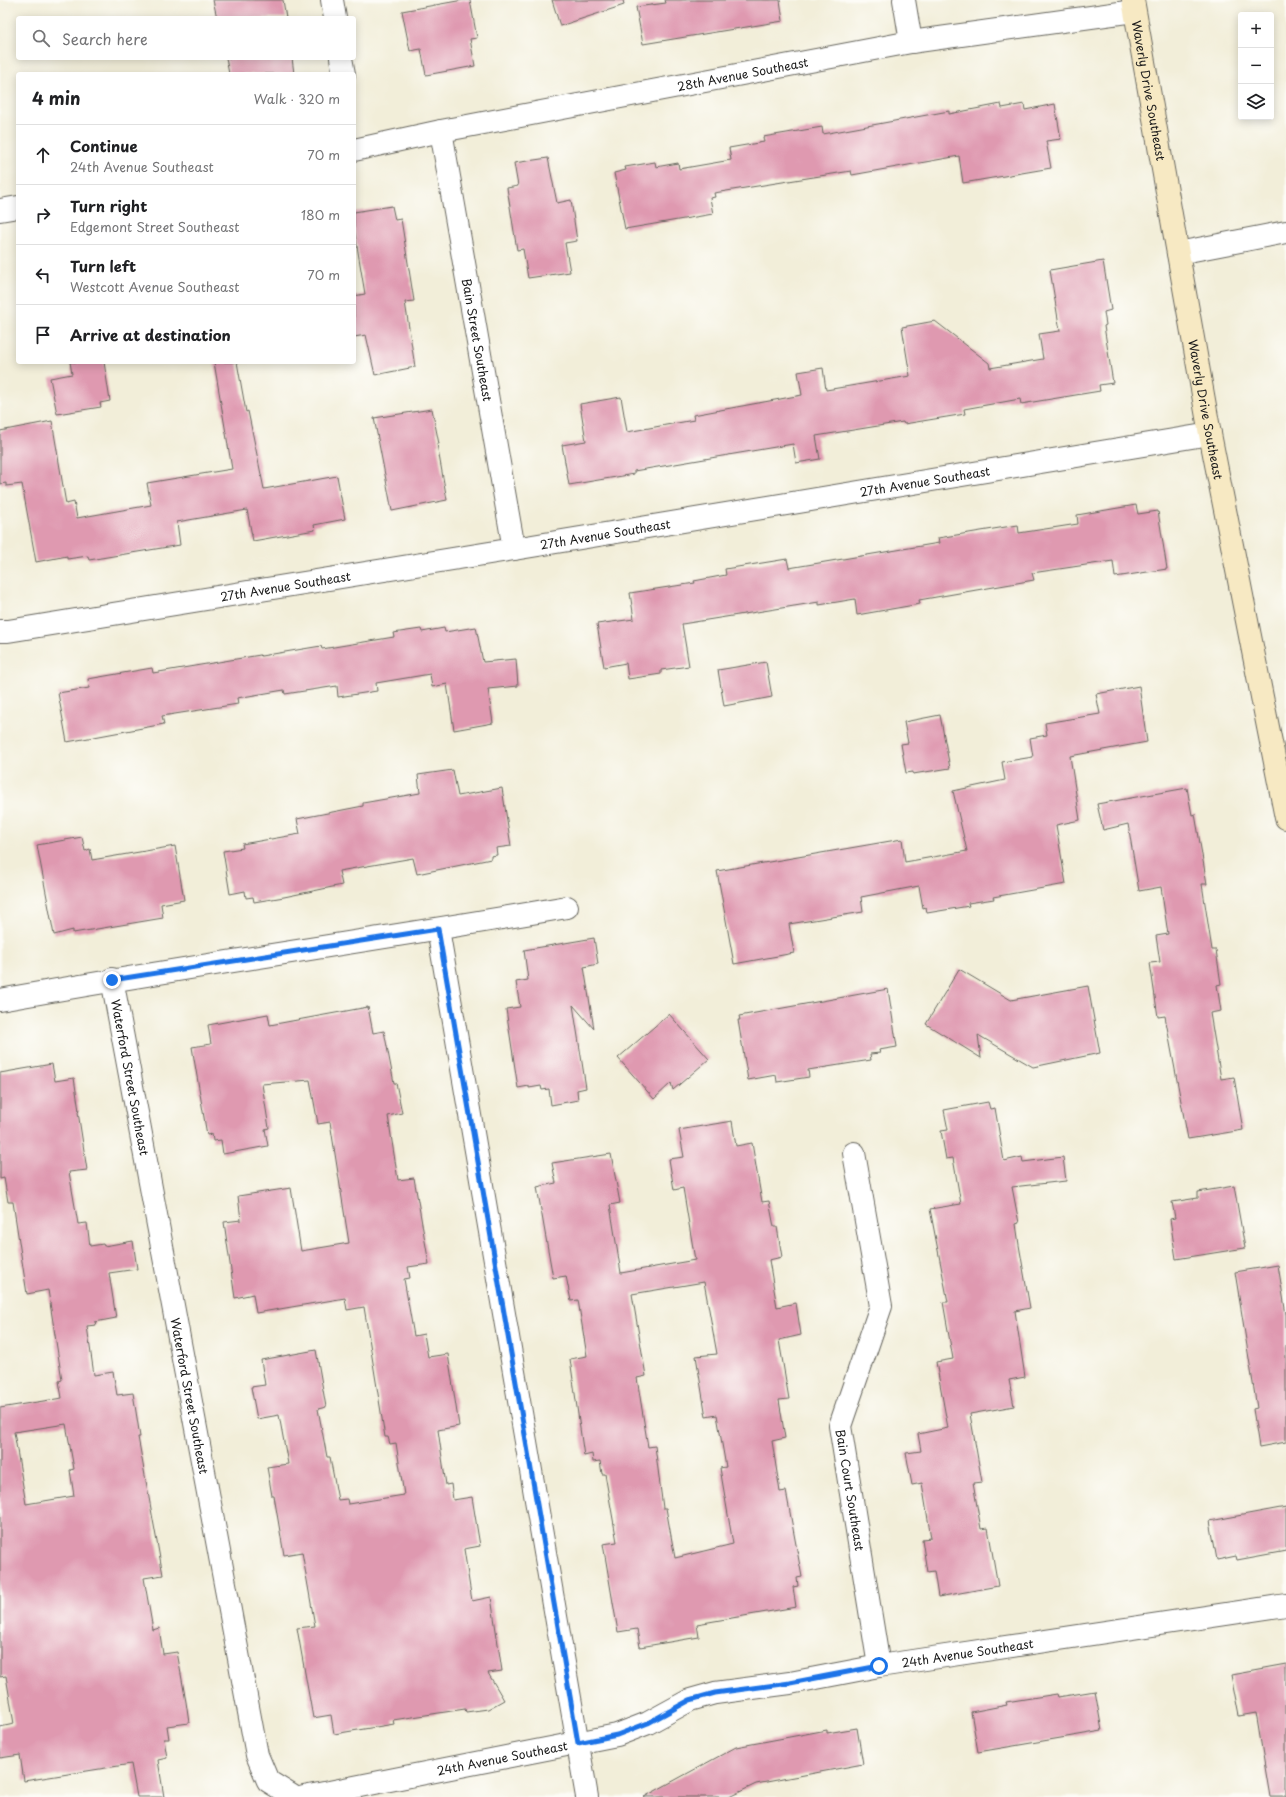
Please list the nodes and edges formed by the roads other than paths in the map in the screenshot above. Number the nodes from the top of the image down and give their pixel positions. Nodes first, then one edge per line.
1 (332, 0) edge
2 (904, 0) edge
3 (1133, 5) edge
4 (335, 16) edge
5 (911, 42) junction
6 (341, 60) edge
7 (344, 72) edge
8 (441, 131) junction
9 (356, 146) edge
10 (16, 207) edge
11 (0, 210) edge
12 (1286, 232) edge
13 (1178, 253) junction
14 (1210, 434) junction
15 (514, 549) junction
16 (0, 630) edge
17 (1286, 818) edge
18 (566, 907) dead end
19 (438, 929) junction
20 (112, 980) junction
21 (0, 1000) edge
22 (854, 1153) dead end
23 (1286, 1605) edge
24 (879, 1666) junction
25 (578, 1743) junction
26 (294, 1797) edge
27 (304, 1797) edge
28 (587, 1797) edge

1 - 4 street
2 - 5 street
3 - 5 street, 28th Avenue Southeast
3 - 13 main road, Waverly Drive Southeast
5 - 8 street, 28th Avenue Southeast
6 - 7 street
8 - 9 street, 28th Avenue Southeast
8 - 15 street, Bain Street Southeast
10 - 11 street
12 - 13 street
13 - 14 main road, Waverly Drive Southeast
14 - 15 street, 27th Avenue Southeast
14 - 17 main road, Waverly Drive Southeast
15 - 16 street, 27th Avenue Southeast
18 - 19 street
19 - 20 street
19 - 25 street
20 - 21 street
20 - 26 street, Waterford Street Southeast
22 - 24 street, Bain Court Southeast
23 - 24 street, 24th Avenue Southeast
24 - 25 street, 24th Avenue Southeast
25 - 27 street, 24th Avenue Southeast
25 - 28 street

